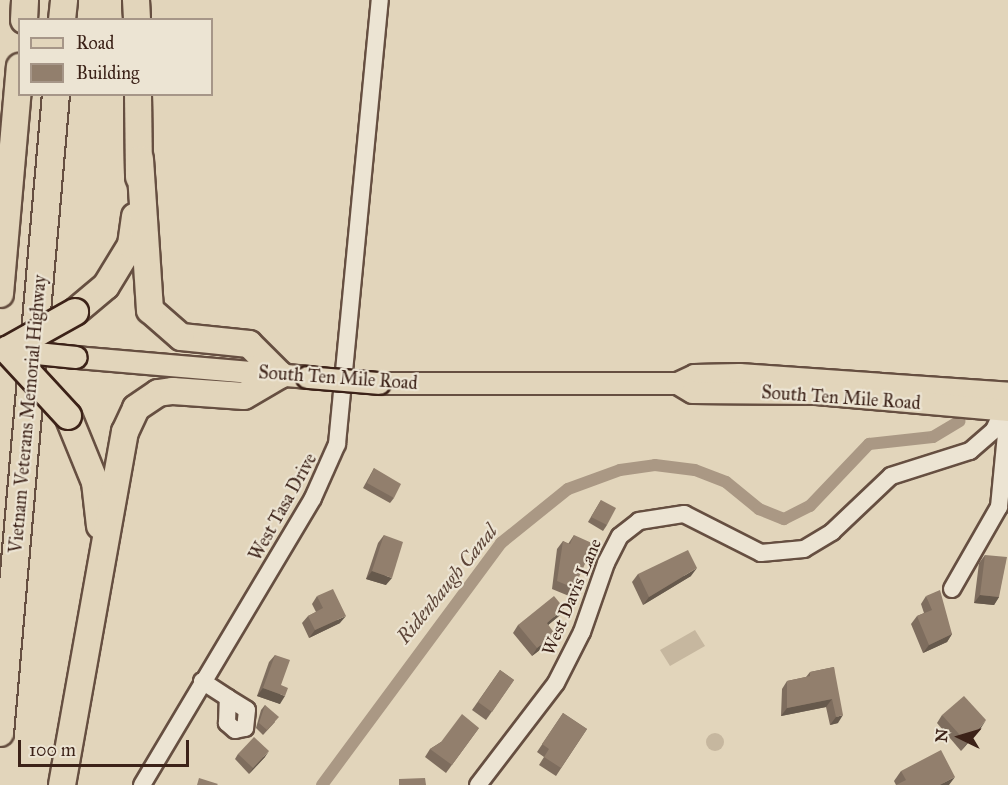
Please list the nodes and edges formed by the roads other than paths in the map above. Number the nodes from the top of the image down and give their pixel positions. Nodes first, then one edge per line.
1 (25, 0) edge
2 (64, 0) edge
3 (136, 0) edge
4 (380, 0) edge
5 (24, 18) edge
6 (62, 18) edge
7 (137, 18) edge
8 (18, 90) edge
9 (56, 96) edge
10 (138, 96) edge
11 (140, 159) junction
12 (0, 294) edge
13 (2, 349) edge
14 (280, 375) junction
15 (677, 383) junction
16 (980, 399) junction
17 (1006, 404) edge
18 (97, 577) junction
19 (952, 589) dead end
20 (202, 681) junction
21 (228, 698) dead end
22 (0, 733) edge
23 (62, 785) edge
24 (142, 785) edge
25 (478, 785) edge

1 - 5 highway
2 - 6 highway
3 - 7 highway
4 - 20 street, West Tasa Drive
8 - 12 highway
9 - 22 highway, Vietnam Veterans Memorial Highway
10 - 11 highway
11 - 13 highway, bridge
11 - 14 highway
13 - 14 main road, South Ten Mile Road, bridge
13 - 18 highway, bridge
14 - 15 main road, South Ten Mile Road, bridge
14 - 18 highway
15 - 16 main road, South Ten Mile Road
15 - 16 main road, South Ten Mile Road
16 - 17 main road, South Ten Mile Road
17 - 19 street
17 - 25 street, West Davis Lane
18 - 23 highway
20 - 21 street
20 - 24 street, West Tasa Drive

